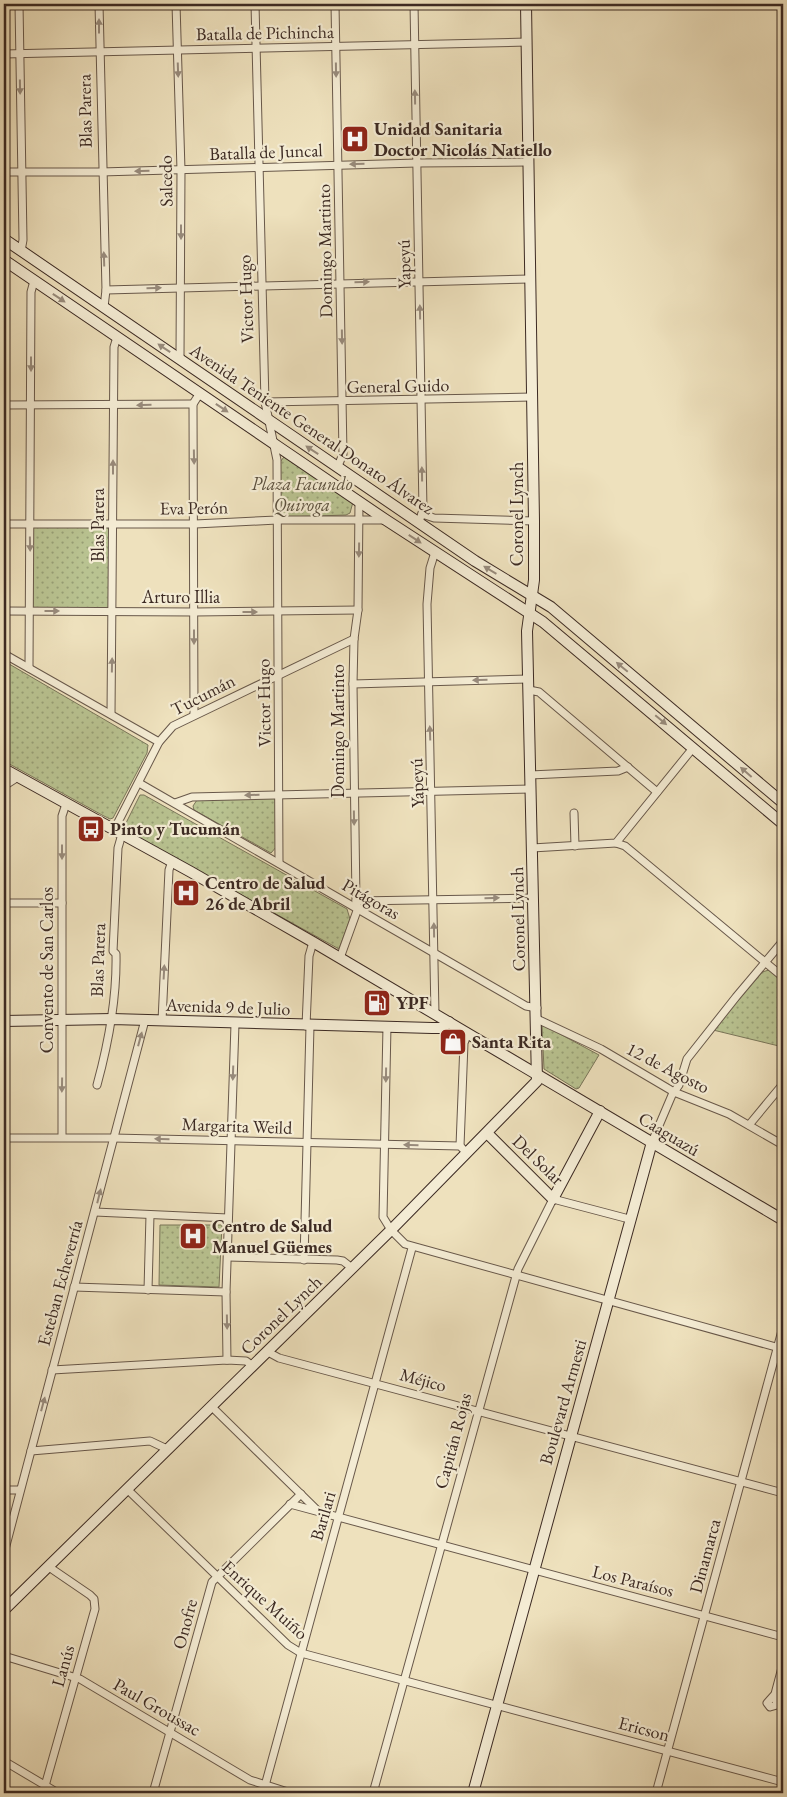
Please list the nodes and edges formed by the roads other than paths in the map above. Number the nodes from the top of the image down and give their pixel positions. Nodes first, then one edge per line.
1 (19, 4) edge
2 (99, 4) edge
3 (176, 4) edge
4 (255, 4) edge
5 (335, 4) edge
6 (414, 4) edge
7 (526, 4) edge
8 (527, 42) junction
9 (414, 45) junction
10 (336, 46) junction
11 (256, 48) junction
12 (177, 50) junction
13 (4, 54) edge
14 (19, 54) junction
15 (100, 54) junction
16 (528, 162) junction
17 (417, 163) junction
18 (339, 165) junction
19 (259, 167) junction
20 (181, 170) junction
21 (22, 171) junction
22 (4, 172) edge
23 (101, 172) junction
24 (4, 239) edge
25 (21, 251) junction
26 (4, 260) edge
27 (529, 279) junction
28 (34, 281) junction
29 (419, 282) junction
30 (341, 283) junction
31 (260, 286) junction
32 (181, 288) junction
33 (106, 290) junction
34 (104, 307) junction
35 (117, 337) junction
36 (180, 358) junction
37 (200, 393) junction
38 (532, 398) junction
39 (421, 400) junction
40 (264, 402) junction
41 (343, 402) junction
42 (4, 404) edge
43 (31, 404) junction
44 (193, 404) junction
45 (113, 405) junction
46 (268, 420) junction
47 (275, 444) junction
48 (338, 466) junction
49 (358, 502) junction
50 (421, 518) junction
51 (434, 518) junction
52 (277, 520) junction
53 (386, 520) junction
54 (360, 522) junction
55 (534, 522) junction
56 (4, 524) edge
57 (30, 524) junction
58 (113, 524) junction
59 (195, 524) junction
60 (429, 529) junction
61 (435, 552) junction
62 (532, 596) junction
63 (4, 610) edge
64 (358, 610) junction
65 (30, 611) junction
66 (113, 611) junction
67 (278, 611) junction
68 (194, 612) junction
69 (530, 613) junction
70 (354, 639) junction
71 (4, 654) edge
72 (30, 668) junction
73 (278, 675) junction
74 (428, 681) junction
75 (353, 684) junction
76 (528, 685) junction
77 (112, 714) junction
78 (194, 714) junction
79 (159, 742) junction
80 (693, 748) junction
81 (628, 767) junction
82 (4, 769) edge
83 (530, 775) junction
84 (18, 777) junction
85 (139, 783) junction
86 (4, 786) edge
87 (531, 788) junction
88 (432, 791) junction
89 (353, 792) junction
90 (657, 792) junction
91 (280, 794) junction
92 (783, 803) edge
93 (66, 804) junction
94 (175, 804) junction
95 (574, 813) dead end
96 (783, 824) edge
97 (118, 832) junction
98 (616, 843) junction
99 (575, 846) junction
100 (532, 848) junction
101 (172, 861) junction
102 (279, 862) junction
103 (533, 898) junction
104 (434, 899) junction
105 (4, 903) edge
106 (62, 903) junction
107 (357, 905) junction
108 (783, 941) edge
109 (313, 942) junction
110 (434, 953) junction
111 (340, 958) junction
112 (766, 962) junction
113 (783, 977) edge
114 (536, 1008) junction
115 (435, 1014) junction
116 (112, 1019) junction
117 (537, 1019) junction
118 (63, 1020) junction
119 (145, 1020) junction
120 (4, 1021) edge
121 (162, 1021) junction
122 (449, 1022) junction
123 (235, 1024) junction
124 (308, 1026) junction
125 (387, 1026) junction
126 (468, 1033) junction
127 (539, 1074) junction
128 (783, 1084) edge
129 (97, 1085) dead end
130 (674, 1092) junction
131 (600, 1111) junction
132 (749, 1125) junction
133 (487, 1133) junction
134 (62, 1137) junction
135 (4, 1138) edge
136 (113, 1138) junction
137 (231, 1140) junction
138 (652, 1142) junction
139 (307, 1143) junction
140 (385, 1144) junction
141 (783, 1145) edge
142 (464, 1149) junction
143 (554, 1199) junction
144 (95, 1212) junction
145 (150, 1215) junction
146 (228, 1218) junction
147 (629, 1219) junction
148 (783, 1220) edge
149 (391, 1230) junction
150 (412, 1248) junction
151 (228, 1257) junction
152 (304, 1260) junction
153 (352, 1268) junction
154 (515, 1276) junction
155 (74, 1287) junction
156 (148, 1290) junction
157 (226, 1292) junction
158 (608, 1302) junction
159 (783, 1327) edge
160 (781, 1348) edge
161 (268, 1352) junction
162 (227, 1360) junction
163 (253, 1366) junction
164 (52, 1370) junction
165 (376, 1383) junction
166 (212, 1406) junction
167 (478, 1410) junction
168 (570, 1435) junction
169 (167, 1449) junction
170 (31, 1451) junction
171 (741, 1481) junction
172 (4, 1490) edge
173 (20, 1490) junction
174 (128, 1490) junction
175 (783, 1493) edge
176 (301, 1494) junction
177 (290, 1504) junction
178 (320, 1512) junction
179 (338, 1517) junction
180 (441, 1545) junction
181 (4, 1553) edge
182 (49, 1567) junction
183 (533, 1571) junction
184 (216, 1577) junction
185 (4, 1610) edge
186 (705, 1616) junction
187 (783, 1637) edge
188 (301, 1653) junction
189 (4, 1656) edge
190 (783, 1664) edge
191 (75, 1677) junction
192 (404, 1679) junction
193 (775, 1694) dead end
194 (497, 1704) junction
195 (171, 1732) junction
196 (667, 1750) junction
197 (4, 1761) edge
198 (783, 1782) edge
199 (44, 1790) edge
200 (264, 1790) edge
201 (58, 1793) edge
202 (154, 1793) edge
203 (291, 1793) edge
204 (373, 1793) edge
205 (473, 1793) edge
206 (656, 1793) edge

1 - 14 street
15 -> 2 street, Blas Parera
3 - 12 street, Salcedo
4 - 11 street, Victor Hugo
5 - 10 street, Domingo Martinto
6 - 9 street, Yapeyú
7 - 8 main road, Coronel Lynch
8 - 9 street, Batalla de Pichincha
8 - 16 main road, Coronel Lynch
9 - 10 street, Batalla de Pichincha
17 -> 9 street, Yapeyú
10 - 11 street, Batalla de Pichincha
10 -> 18 street, Domingo Martinto
11 - 12 street, Batalla de Pichincha
11 - 19 street, Victor Hugo
12 - 15 street, Batalla de Pichincha
12 -> 20 street, Salcedo
13 - 14 street, Batalla de Pichincha
14 - 15 street, Batalla de Pichincha
14 -> 21 street
15 - 23 street, Blas Parera
16 - 17 street, Batalla de Juncal
16 - 27 main road, Coronel Lynch
17 -> 18 street, Batalla de Juncal
17 - 29 street, Yapeyú
18 - 19 street, Batalla de Juncal
18 - 30 street, Domingo Martinto
19 - 20 street, Batalla de Juncal
19 - 31 street, Victor Hugo
20 -> 23 street, Batalla de Juncal
20 -> 32 street, Salcedo
21 - 22 street, Batalla de Juncal
21 - 23 street, Batalla de Juncal
21 - 25 street
33 -> 23 street, Blas Parera
24 - 25 main road, Avenida Teniente General Donato Álvarez
25 - 34 main road, Avenida Teniente General Donato Álvarez
26 - 28 main road, Avenida Teniente General Donato Álvarez
27 - 29 street
27 - 38 main road, Coronel Lynch
28 -> 35 main road, Avenida Teniente General Donato Álvarez
28 -> 43 street
30 -> 29 street
39 -> 29 street, Yapeyú
30 - 31 street
30 -> 41 street, Domingo Martinto
31 - 32 street
31 - 40 street, Victor Hugo
33 -> 32 street
32 - 36 street, Salcedo
33 - 34 street, Blas Parera
36 -> 34 main road, Avenida Teniente General Donato Álvarez
35 - 37 main road, Avenida Teniente General Donato Álvarez
35 - 45 street, Blas Parera
36 - 46 main road, Avenida Teniente General Donato Álvarez
37 - 44 street
37 -> 47 main road, Avenida Teniente General Donato Álvarez
38 - 39 street, General Guido
38 - 55 main road, Coronel Lynch
39 - 41 street, General Guido
50 -> 39 street, Yapeyú
40 - 41 street, General Guido
40 - 46 street, Victor Hugo
41 - 48 street, Domingo Martinto
42 - 43 street
43 - 45 street
43 - 57 street
44 -> 45 street
44 -> 59 street
58 -> 45 street, Blas Parera
46 - 47 street, Victor Hugo
48 -> 46 main road, Avenida Teniente General Donato Álvarez
47 - 49 main road, Avenida Teniente General Donato Álvarez
47 - 52 street, Victor Hugo
48 - 50 main road, Avenida Teniente General Donato Álvarez
49 - 53 main road, Avenida Teniente General Donato Álvarez
49 - 54 street, Domingo Martinto
50 - 51 street
50 - 60 main road, Avenida Teniente General Donato Álvarez
51 - 55 street
51 - 60 street
52 - 54 street, Eva Perón
52 - 59 street, Eva Perón
52 - 67 street, Victor Hugo
53 - 54 street, Eva Perón
53 -> 61 main road, Avenida Teniente General Donato Álvarez
54 -> 64 street, Domingo Martinto
55 - 62 main road, Coronel Lynch
56 - 57 street, Eva Perón
57 - 58 street, Eva Perón
57 -> 65 street
58 - 59 street, Eva Perón
58 - 66 street, Blas Parera
59 - 68 street
62 -> 60 main road, Avenida Teniente General Donato Álvarez
61 - 69 main road, Avenida Teniente General Donato Álvarez
61 - 74 street, Yapeyú
62 - 69 main road, Coronel Lynch
92 -> 62 main road, Avenida Teniente General Donato Álvarez
63 - 65 street, Arturo Illia
64 - 67 street, Arturo Illia
64 - 70 street, Domingo Martinto
65 -> 66 street, Arturo Illia
65 - 72 street
66 - 68 street, Arturo Illia
77 -> 66 street, Blas Parera
68 -> 67 street, Arturo Illia
67 - 73 street, Victor Hugo
68 -> 78 street
69 - 76 main road, Coronel Lynch
69 -> 80 main road, Avenida Teniente General Donato Álvarez
70 - 73 street, Tucumán
70 - 75 street, Domingo Martinto
71 - 72 street
72 - 77 street
73 - 78 street, Tucumán
73 - 91 street, Victor Hugo
74 - 75 street
76 -> 74 street
88 -> 74 street, Yapeyú
75 - 89 street, Domingo Martinto
76 - 81 street
76 - 83 main road, Coronel Lynch
77 - 79 street
78 - 79 street, Tucumán
79 - 85 street, Tucumán
80 - 90 street
80 - 96 main road, Avenida Teniente General Donato Álvarez
81 - 83 street
81 - 90 street
82 - 84 main road, Caaguazú
83 - 87 main road, Coronel Lynch
84 - 86 street
84 - 93 main road, Caaguazú
85 - 94 street, Pitágoras
85 - 97 street, Tucumán
87 - 88 street
87 - 100 main road, Coronel Lynch
88 - 89 street
88 - 104 street, Yapeyú
89 - 91 street
89 -> 107 street, Domingo Martinto
90 - 98 street
91 -> 94 street
91 - 102 street, Victor Hugo
93 - 97 main road, Caaguazú
93 -> 106 street, Convento de San Carlos
94 - 102 street, Pitágoras
95 - 99 street
97 - 101 main road, Caaguazú
97 - 116 street, Blas Parera
98 - 99 street
98 - 112 street
99 - 100 street
100 - 103 main road, Coronel Lynch
101 - 109 main road, Caaguazú
121 -> 101 street
102 - 107 street, Pitágoras
104 -> 103 street
103 - 114 main road, Coronel Lynch
104 - 107 street
110 -> 104 street, Yapeyú
105 - 106 street
106 - 118 street, Convento de San Carlos
107 - 110 street, Pitágoras
107 - 111 street, Domingo Martinto
108 - 112 street, Boulevard Armesti
109 - 111 main road, Caaguazú
109 - 124 street
110 - 114 street, Pitágoras
110 - 115 street, Yapeyú
111 - 115 main road, Caaguazú
112 - 113 street
112 - 130 street, Boulevard Armesti
114 - 117 main road, Coronel Lynch
115 - 122 main road, Caaguazú
116 - 118 main road, Avenida 9 de Julio
116 - 119 main road, Avenida 9 de Julio
116 - 129 street, Blas Parera
117 - 127 main road, Coronel Lynch
117 - 130 street, 12 de Agosto
118 - 120 main road, Avenida 9 de Julio
118 -> 134 street, Convento de San Carlos
119 - 121 main road, Avenida 9 de Julio
136 -> 119 street, Esteban Echeverría
121 - 123 main road, Avenida 9 de Julio
122 - 125 main road, Avenida 9 de Julio
122 - 126 main road, Caaguazú
123 - 124 main road, Avenida 9 de Julio
123 -> 137 street
124 - 125 main road, Avenida 9 de Julio
124 - 139 street
125 -> 140 street
126 - 127 main road, Caaguazú
126 - 142 street
127 - 131 main road, Caaguazú
127 - 133 main road, Coronel Lynch
128 - 132 street
130 - 132 street, 12 de Agosto
130 - 138 street, Boulevard Armesti
131 - 138 main road, Caaguazú
131 - 143 main road, Capitán Rojas
132 - 141 street, 12 de Agosto
133 - 142 main road, Coronel Lynch
133 - 143 main road, Del Solar
134 - 135 street, Margarita Weild
134 - 136 street, Margarita Weild
137 -> 136 street, Margarita Weild
144 -> 136 street, Esteban Echeverría
137 - 139 street, Margarita Weild
137 - 146 street
138 - 147 main road, Boulevard Armesti
138 - 148 main road, Caaguazú
139 - 140 street, Margarita Weild
139 - 152 street
142 -> 140 street, Margarita Weild
140 - 149 street
142 - 149 main road, Coronel Lynch
143 - 147 street, Del Solar
143 - 154 street, Capitán Rojas
144 - 145 street
144 - 155 street, Esteban Echeverría
145 - 146 street
145 - 156 street
146 - 151 street
147 - 158 main road, Boulevard Armesti
149 - 150 street
149 - 153 main road, Coronel Lynch
150 - 154 street
150 - 165 street, Barilari
151 - 152 street
151 - 157 street
152 - 153 street
153 - 161 main road, Coronel Lynch
154 - 158 street
154 - 167 street, Capitán Rojas
155 - 156 street
155 - 164 street, Esteban Echeverría
156 - 157 street
157 -> 162 street
158 - 160 street
158 - 168 main road, Boulevard Armesti
159 - 160 street, Dinamarca
160 - 171 street, Dinamarca
161 - 163 main road, Coronel Lynch
161 - 165 street, Méjico
162 - 163 street
162 - 164 street
163 - 166 main road, Coronel Lynch
170 -> 164 street, Esteban Echeverría
165 - 167 street, Méjico
165 - 179 street, Barilari
166 - 169 main road, Coronel Lynch
166 - 176 street
167 - 168 street, Méjico
167 - 180 street, Capitán Rojas
168 - 171 street, Méjico
168 - 183 main road, Boulevard Armesti
169 - 170 street
169 - 174 main road, Coronel Lynch
170 - 173 street, Esteban Echeverría
171 - 175 street, Méjico
171 - 186 street, Dinamarca
172 - 173 street
173 - 181 street, Esteban Echeverría
174 - 182 main road, Coronel Lynch
174 - 184 street, Enrique Muiño
176 - 177 street, Onofre
176 - 178 street
177 - 178 street, Los Paraísos
177 - 184 street, Onofre
178 - 179 street, Los Paraísos
179 - 180 street, Los Paraísos
179 - 188 street, Barilari
180 - 183 street, Los Paraísos
180 - 192 street, Capitán Rojas
182 - 185 main road, Coronel Lynch
182 - 191 street, Lanús
183 - 186 street, Los Paraísos
183 - 194 main road, Boulevard Armesti
184 - 188 street, Enrique Muiño
184 - 195 street, Onofre
186 - 187 street, Los Paraísos
186 - 196 street, Dinamarca
188 - 192 street, Enrique Muiño
188 - 200 street, Barilari
189 - 191 street, Paul Groussac
190 - 193 street
191 - 195 street, Paul Groussac
191 - 199 street, Lanús
192 - 194 street, Enrique Muiño
192 - 204 street, Capitán Rojas
194 - 196 street, Ericson
194 - 205 main road, Boulevard Armesti
195 - 200 street, Paul Groussac
195 - 202 street, Onofre
196 - 198 street, Ericson
196 - 206 street, Dinamarca
197 - 199 street
199 - 201 street
200 - 203 street, Paul Groussac

